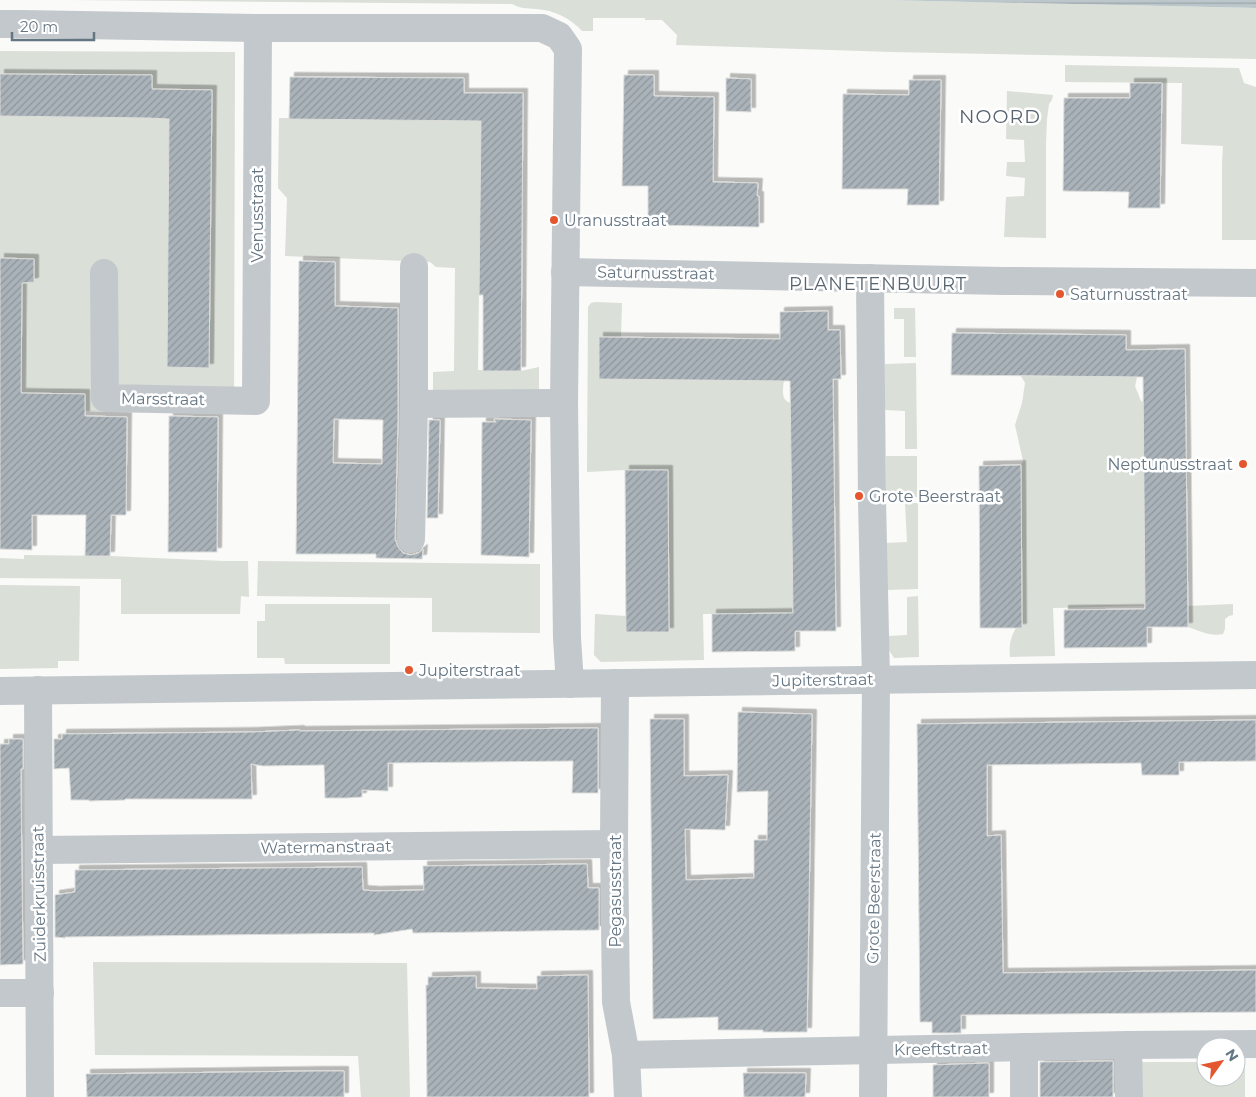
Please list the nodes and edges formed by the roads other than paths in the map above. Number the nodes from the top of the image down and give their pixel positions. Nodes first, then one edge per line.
1 (0, 24) edge
2 (258, 28) junction
3 (414, 267) dead end
4 (565, 272) junction
5 (104, 273) dead end
6 (870, 278) junction
7 (1256, 282) edge
8 (256, 401) joint
9 (564, 403) junction
10 (414, 404) junction
11 (412, 539) dead end
12 (1256, 675) edge
13 (876, 680) junction
14 (615, 683) junction
15 (570, 684) junction
16 (38, 690) junction
17 (0, 691) edge
18 (614, 844) junction
19 (38, 850) junction
20 (0, 993) edge
21 (40, 993) junction
22 (1256, 1044) edge
23 (1128, 1045) junction
24 (1024, 1047) junction
25 (872, 1050) junction
26 (626, 1055) junction
27 (40, 1097) edge
28 (628, 1097) edge
29 (873, 1097) edge
30 (1024, 1097) edge
31 (1129, 1097) edge

1 - 2 street
2 - 4 street
2 - 8 street, Venusstraat
3 - 10 street
4 - 6 street, Saturnusstraat
4 - 9 street
5 - 8 street, Marsstraat
6 - 7 street, Saturnusstraat
6 - 13 street, Grote Beerstraat
9 - 10 street
9 - 15 street
10 - 11 street
12 - 13 street, Jupiterstraat
13 - 14 street, Jupiterstraat
13 - 25 street, Grote Beerstraat
14 - 15 street, Jupiterstraat
14 - 18 street, Pegasusstraat
15 - 16 street, Jupiterstraat
16 - 17 street, Jupiterstraat
16 - 19 street, Zuiderkruisstraat
18 - 19 street, Watermanstraat
18 - 26 street, Pegasusstraat
19 - 21 street, Zuiderkruisstraat
20 - 21 street
21 - 27 street, Zuiderkruisstraat
22 - 23 street, Kreeftstraat
23 - 24 street, Kreeftstraat
23 - 31 street
24 - 25 street, Kreeftstraat
24 - 30 street
25 - 26 street, Kreeftstraat
25 - 29 street, Grote Beerstraat
26 - 28 street, Pegasusstraat

